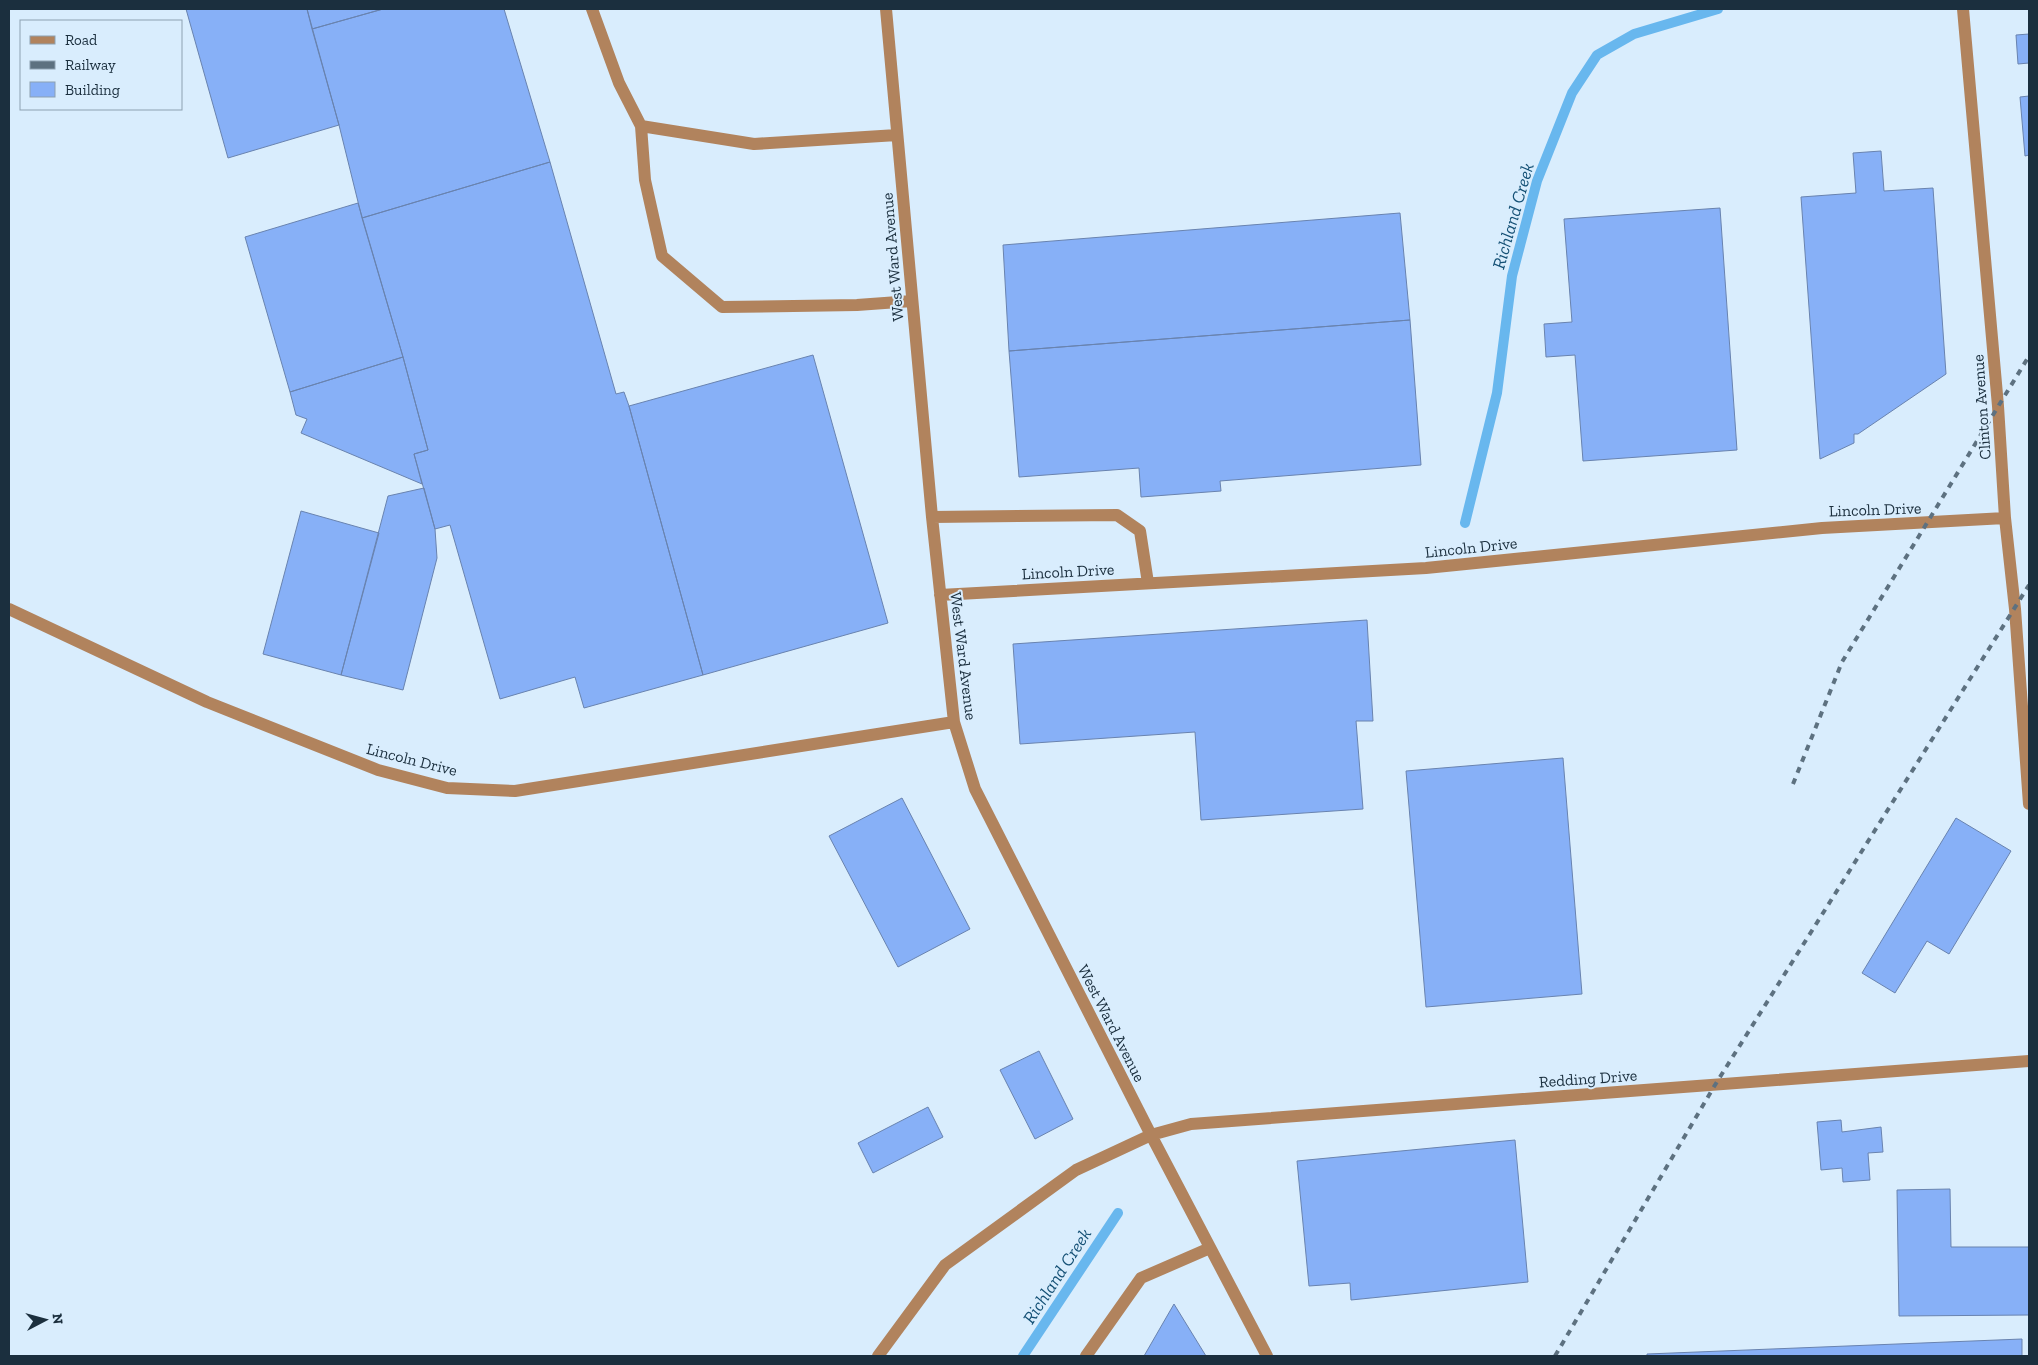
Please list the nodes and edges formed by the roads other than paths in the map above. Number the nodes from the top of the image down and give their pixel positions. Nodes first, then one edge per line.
1 (592, 9) edge
2 (886, 9) edge
3 (1963, 9) edge
4 (641, 126) junction
5 (897, 135) junction
6 (912, 301) junction
7 (932, 517) junction
8 (2005, 518) junction
9 (1148, 583) junction
10 (940, 595) junction
11 (9, 609) edge
12 (954, 722) junction
13 (2029, 804) edge
14 (2029, 1062) edge
15 (1151, 1136) junction
16 (1210, 1248) junction
17 (878, 1356) edge
18 (1086, 1356) edge
19 (1267, 1356) edge

1 - 4 street
2 - 5 street, West Ward Avenue
3 - 8 street, Clinton Avenue
4 - 5 street
4 - 6 street
5 - 6 street, West Ward Avenue
6 - 7 street, West Ward Avenue
7 - 9 street
7 - 10 street, West Ward Avenue
8 - 9 street, Lincoln Drive
8 - 13 street, Clinton Avenue
9 - 10 street, Lincoln Drive
10 - 12 street, West Ward Avenue
11 - 12 street, Lincoln Drive
12 - 15 street, West Ward Avenue
14 - 15 street, Redding Drive
15 - 16 street, West Ward Avenue
15 - 17 street, Redding Drive
16 - 18 street
16 - 19 street, West Ward Avenue

